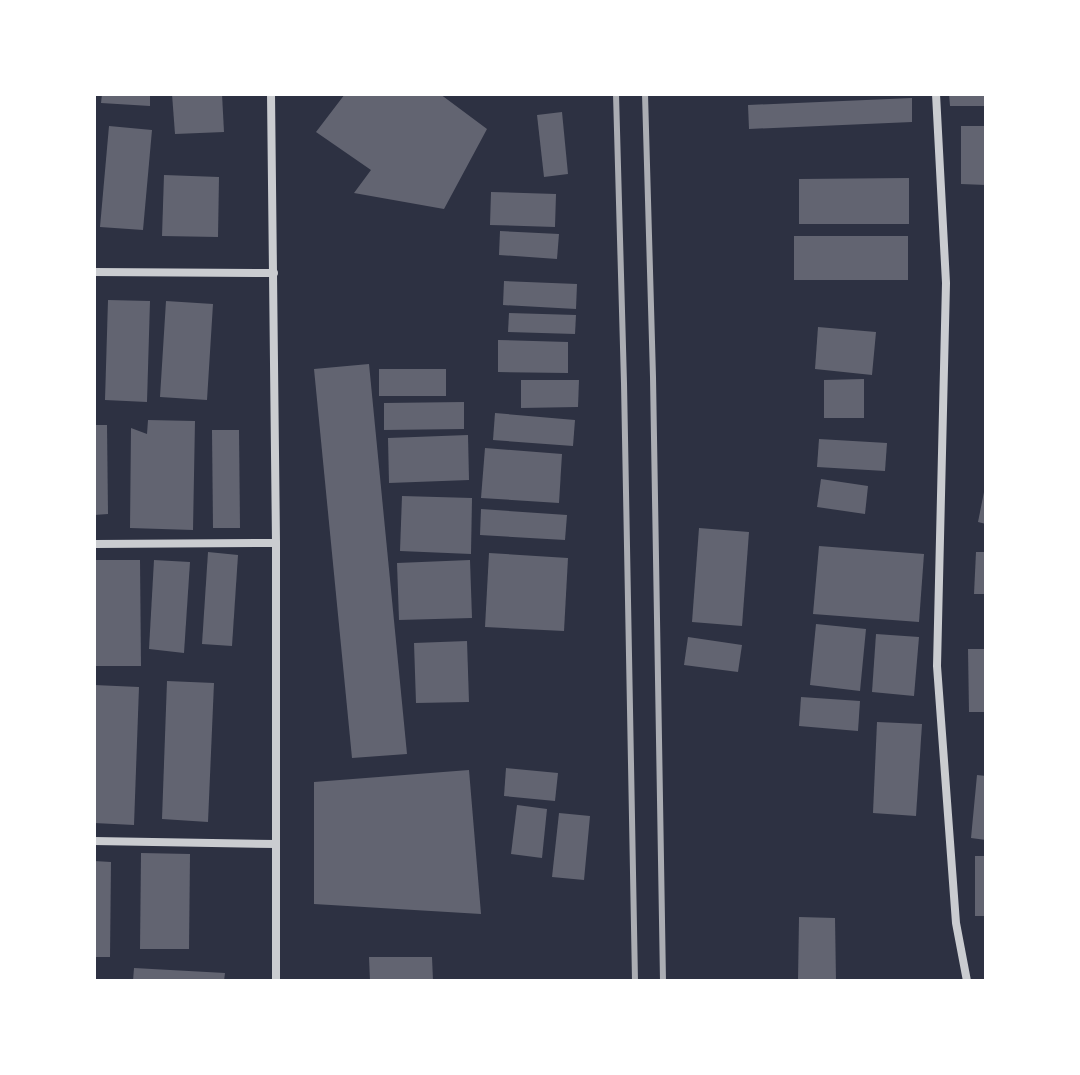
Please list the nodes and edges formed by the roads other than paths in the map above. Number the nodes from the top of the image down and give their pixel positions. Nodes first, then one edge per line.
1 (271, 94) edge
2 (936, 94) edge
3 (94, 272) edge
4 (274, 273) junction
5 (276, 543) junction
6 (94, 544) edge
7 (94, 841) edge
8 (276, 844) junction
9 (276, 981) edge
10 (967, 981) edge

1 - 4 street
2 - 10 street
3 - 4 street
4 - 5 street
5 - 6 street
5 - 8 street
7 - 8 street
8 - 9 street

